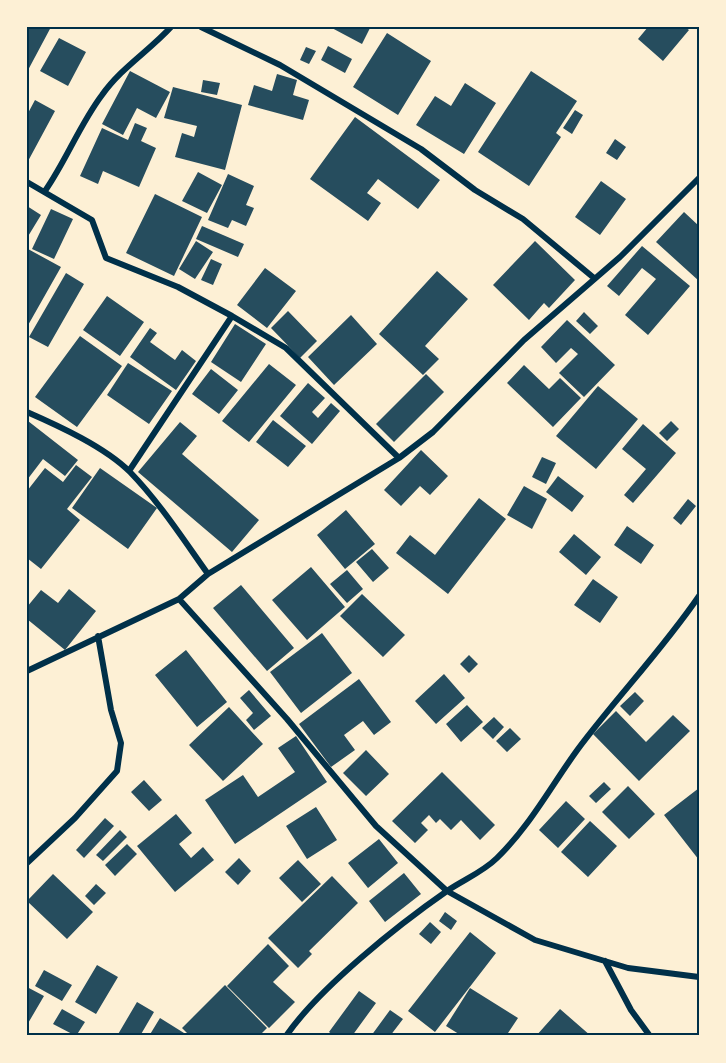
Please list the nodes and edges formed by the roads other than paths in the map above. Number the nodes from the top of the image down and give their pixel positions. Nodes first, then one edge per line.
1 (171, 27) edge
2 (201, 27) edge
3 (699, 177) edge
4 (27, 182) edge
5 (45, 191) junction
6 (594, 278) junction
7 (232, 316) junction
8 (27, 412) edge
9 (399, 458) junction
10 (129, 471) junction
11 (208, 574) junction
12 (699, 596) edge
13 (179, 599) junction
14 (98, 636) junction
15 (27, 671) edge
16 (27, 863) edge
17 (447, 891) junction
18 (605, 961) junction
19 (699, 977) edge
20 (286, 1036) edge
21 (650, 1036) edge

1 - 5 street
2 - 6 street
3 - 6 street
4 - 5 street
5 - 7 street
6 - 9 street
7 - 9 street
7 - 10 street
8 - 10 street
9 - 11 street
10 - 11 street
11 - 13 street
12 - 17 street
13 - 14 street
13 - 17 street
14 - 15 street
14 - 16 street
17 - 18 street
17 - 20 street
18 - 19 street
18 - 21 street

